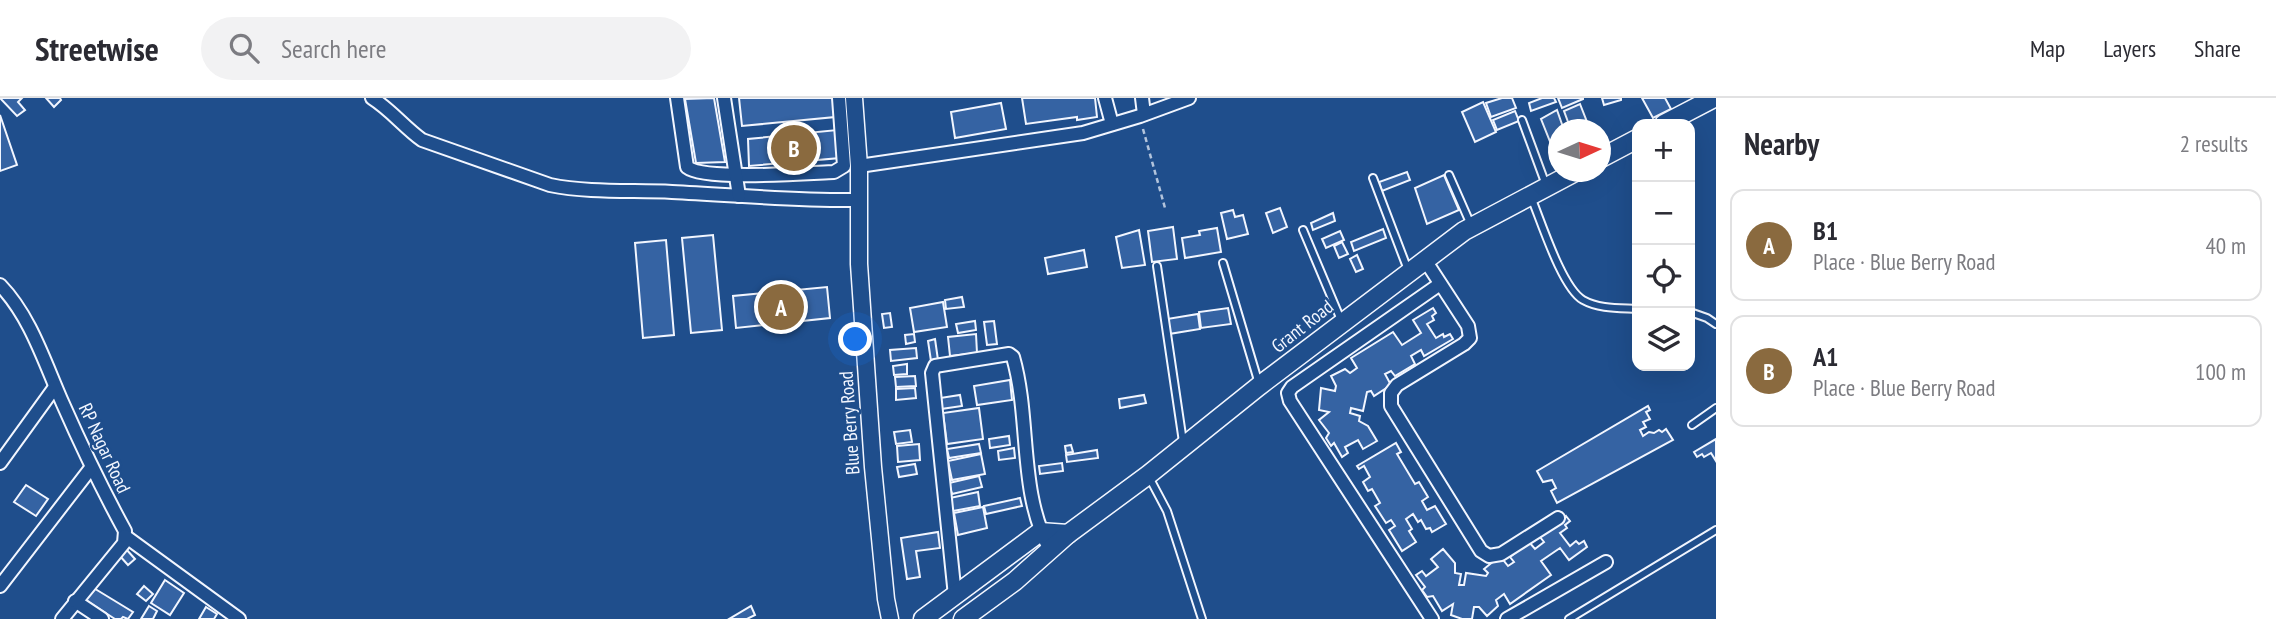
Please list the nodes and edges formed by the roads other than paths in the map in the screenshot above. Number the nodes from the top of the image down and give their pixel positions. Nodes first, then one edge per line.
1 (372, 98) edge
2 (677, 98) edge
3 (724, 98) edge
4 (839, 98) edge
5 (853, 98) edge
6 (1105, 98) edge
7 (1142, 98) edge
8 (1189, 98) edge
9 (1714, 98) edge
10 (1142, 115) junction
11 (1674, 119) edge
12 (1522, 120) dead end
13 (1112, 124) junction
14 (1632, 142) edge
15 (1611, 153) edge
16 (859, 166) junction
17 (736, 174) junction
18 (1448, 175) dead end
19 (1373, 178) dead end
20 (1556, 182) edge
21 (1546, 187) junction
22 (1530, 195) junction
23 (739, 197) junction
24 (859, 200) junction
25 (1472, 226) junction
26 (1303, 230) dead end
27 (1425, 260) junction
28 (1223, 263) dead end
29 (1157, 266) dead end
30 (1409, 272) junction
31 (1440, 284) junction
32 (0, 285) edge
33 (1632, 309) edge
34 (1695, 314) edge
35 (1342, 322) junction
36 (1716, 324) edge
37 (1259, 386) junction
38 (55, 387) junction
39 (1716, 408) edge
40 (1692, 425) dead end
41 (1184, 447) junction
42 (0, 463) edge
43 (91, 468) junction
44 (1149, 475) junction
45 (1558, 518) dead end
46 (1716, 530) edge
47 (1040, 531) junction
48 (1068, 534) junction
49 (125, 536) junction
50 (1050, 550) junction
51 (1606, 562) dead end
52 (0, 586) edge
53 (956, 596) junction
54 (75, 601) junction
55 (62, 619) edge
56 (102, 619) edge
57 (239, 619) edge
58 (890, 619) edge
59 (923, 619) edge
60 (963, 619) edge
61 (1202, 619) edge
62 (1432, 619) edge
63 (1507, 619) edge
64 (1569, 619) edge

1 - 23 street
2 - 17 street
3 - 17 street
4 - 17 street
5 - 16 street, Blue Berry Road
6 - 13 street
7 - 10 street
8 - 10 street
9 - 11 main road
10 - 13 street
12 - 21 lane
13 - 16 street
14 - 15 main road
16 - 24 street, Blue Berry Road
17 - 23 street
18 - 25 lane
19 - 30 lane
20 - 21 main road, Grant Road
21 - 22 main road, Grant Road
22 - 25 main road, Grant Road
22 - 33 lane
23 - 24 street
24 - 58 street, Blue Berry Road
25 - 27 main road, Grant Road
26 - 35 lane
27 - 30 main road, Grant Road
27 - 31 street
28 - 37 lane
29 - 41 lane
30 - 35 main road, Grant Road
31 - 45 street
31 - 62 street
32 - 38 street, RP Nagar Road
34 - 36 lane
35 - 37 main road, Grant Road
37 - 41 main road, Grant Road
38 - 42 street
38 - 43 street, RP Nagar Road
39 - 40 lane
41 - 44 main road, Grant Road
43 - 49 street, RP Nagar Road
43 - 52 street
44 - 48 main road, Grant Road
44 - 61 lane
46 - 64 lane
47 - 48 main road
47 - 50 street
47 - 53 main road
47 - 53 street
48 - 50 main road, Grant Road
49 - 54 street
49 - 57 street
50 - 60 main road, Grant Road
51 - 63 street
53 - 59 main road
54 - 55 street
54 - 56 street

